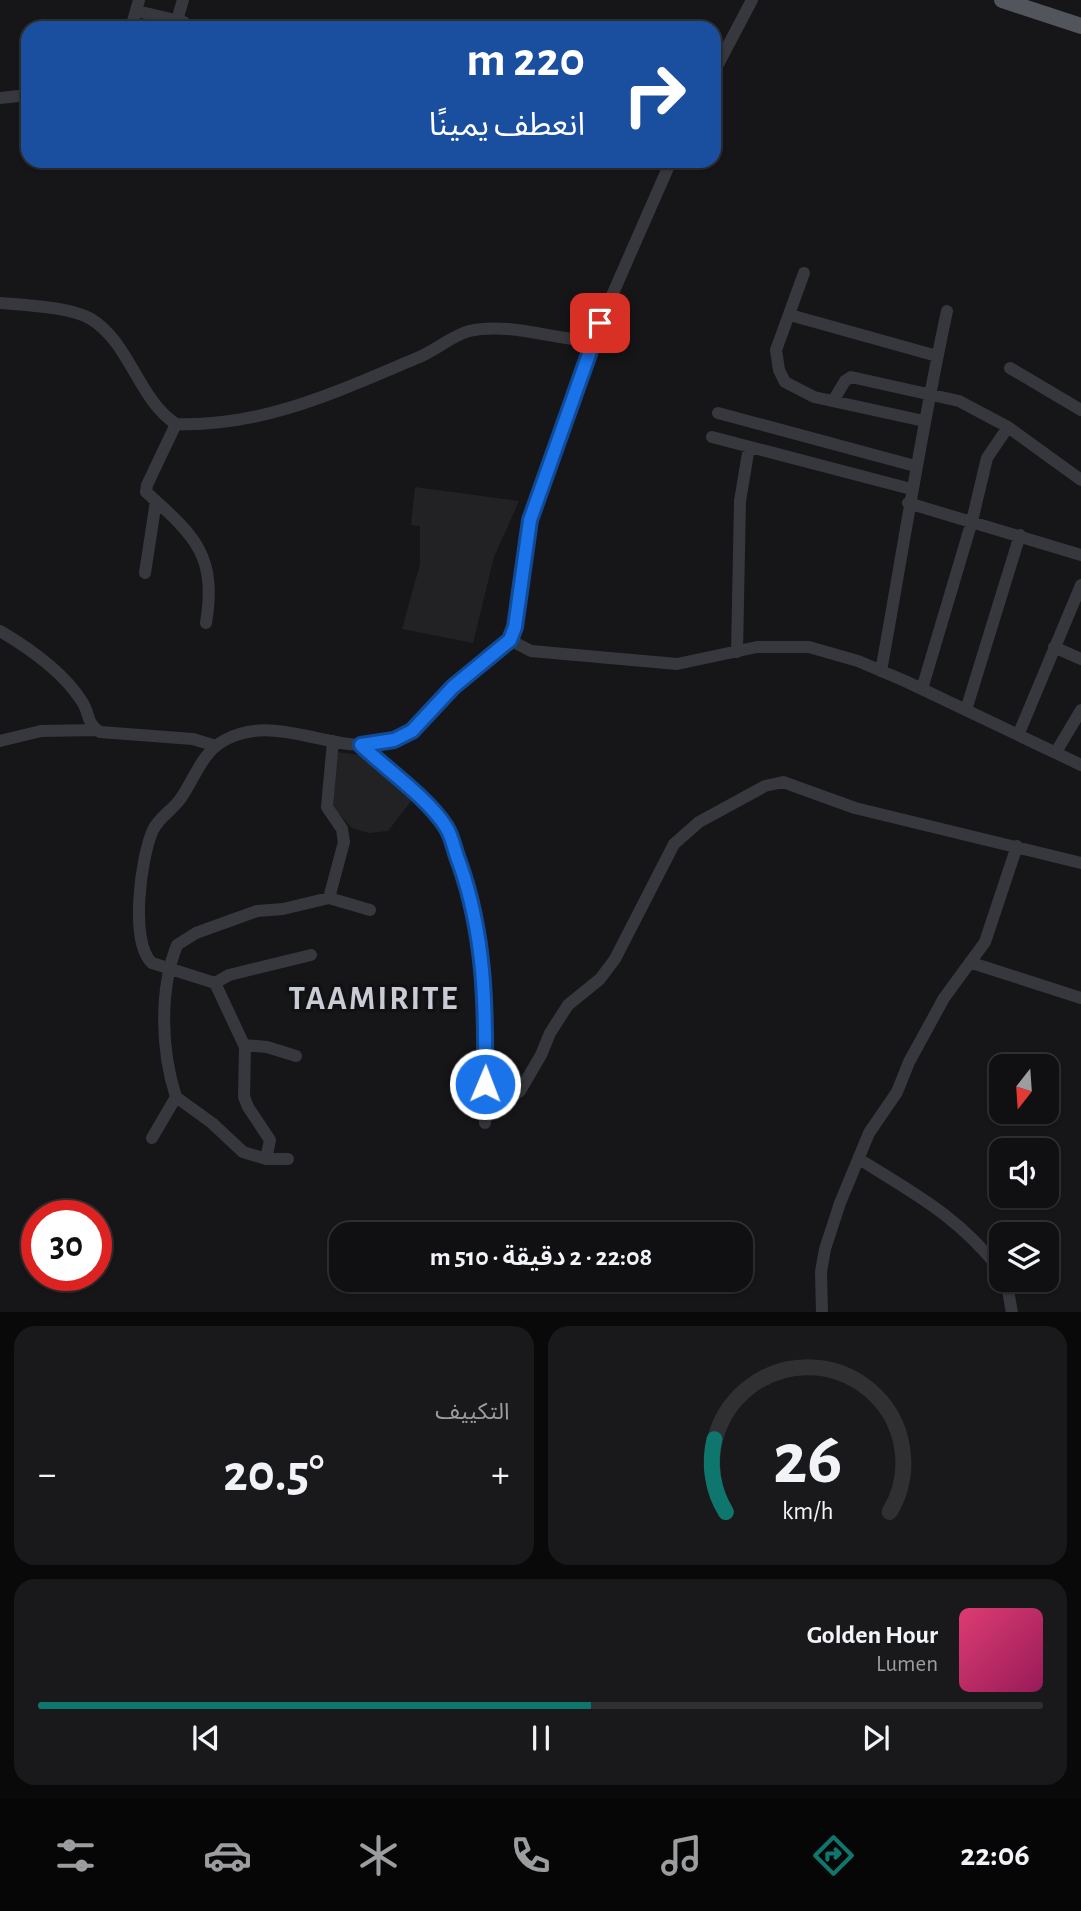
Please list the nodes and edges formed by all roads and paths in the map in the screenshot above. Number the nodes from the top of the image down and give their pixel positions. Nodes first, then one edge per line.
1 (159, 0) edge
2 (183, 0) edge
3 (752, 0) edge
4 (1006, 1) edge
5 (138, 5) edge
6 (155, 14) junction
7 (1081, 26) edge
8 (721, 59) edge
9 (21, 96) edge
10 (0, 98) edge
11 (668, 168) edge
12 (804, 273) dead end
13 (0, 303) edge
14 (947, 311) dead end
15 (790, 315) junction
16 (592, 341) junction
17 (937, 356) junction
18 (1010, 368) dead end
19 (932, 394) junction
20 (833, 401) junction
21 (1081, 410) edge
22 (718, 413) dead end
23 (924, 421) junction
24 (176, 424) junction
25 (1008, 427) junction
26 (712, 437) dead end
27 (749, 447) junction
28 (915, 466) junction
29 (1081, 480) edge
30 (911, 489) junction
31 (156, 501) junction
32 (908, 503) junction
33 (972, 521) junction
34 (1020, 534) junction
35 (1081, 555) edge
36 (145, 573) dead end
37 (1081, 585) edge
38 (206, 623) dead end
39 (0, 631) edge
40 (510, 640) junction
41 (1054, 647) junction
42 (737, 652) junction
43 (1081, 659) edge
44 (881, 671) junction
45 (922, 689) junction
46 (966, 709) junction
47 (1081, 710) edge
48 (96, 730) junction
49 (1019, 733) junction
50 (0, 741) edge
51 (333, 741) junction
52 (361, 745) junction
53 (216, 746) junction
54 (1056, 752) junction
55 (1081, 765) edge
56 (1017, 846) junction
57 (1081, 861) edge
58 (329, 898) junction
59 (370, 911) dead end
60 (311, 955) dead end
61 (972, 963) junction
62 (170, 968) junction
63 (215, 984) junction
64 (1081, 998) edge
65 (244, 1045) junction
66 (296, 1056) dead end
67 (176, 1097) junction
68 (485, 1104) junction
69 (485, 1123) dead end
70 (152, 1138) dead end
71 (267, 1159) junction
72 (288, 1159) dead end
73 (859, 1159) junction
74 (989, 1256) edge
75 (1008, 1292) edge
76 (822, 1312) edge
77 (1012, 1312) edge

1 - 6 street
2 - 6 street
3 - 8 street
4 - 7 main road
5 - 6 street
9 - 10 street
11 - 16 street
12 - 15 street
13 - 24 street
14 - 17 street
15 - 17 street
15 - 20 street
16 - 24 street
16 - 40 street
17 - 19 street
18 - 21 street
19 - 20 street
19 - 23 street
19 - 25 street
20 - 23 street
22 - 28 street
23 - 28 street
24 - 31 street
25 - 29 street
25 - 33 street
26 - 27 street
27 - 30 street
27 - 42 street
28 - 30 street
30 - 32 street
31 - 36 street
31 - 38 street
32 - 33 street
32 - 44 street
33 - 34 street
33 - 45 street
34 - 35 street
34 - 46 street
37 - 41 street
39 - 48 street
40 - 42 street
40 - 52 street
41 - 43 street
41 - 49 street
42 - 44 street
44 - 45 street
45 - 46 street
46 - 49 street
47 - 54 street
48 - 50 street
48 - 53 street
49 - 54 street
51 - 52 street
51 - 53 street
51 - 58 street
52 - 68 street
53 - 62 street
54 - 55 street
56 - 57 street
56 - 61 street
56 - 68 street
58 - 59 street
58 - 62 street
60 - 63 street
61 - 64 street
61 - 73 street
62 - 63 street
62 - 67 street
63 - 65 street
65 - 66 street
65 - 71 street
67 - 70 street
67 - 71 street
68 - 69 street
71 - 72 street
73 - 74 street
73 - 76 street
75 - 77 street

